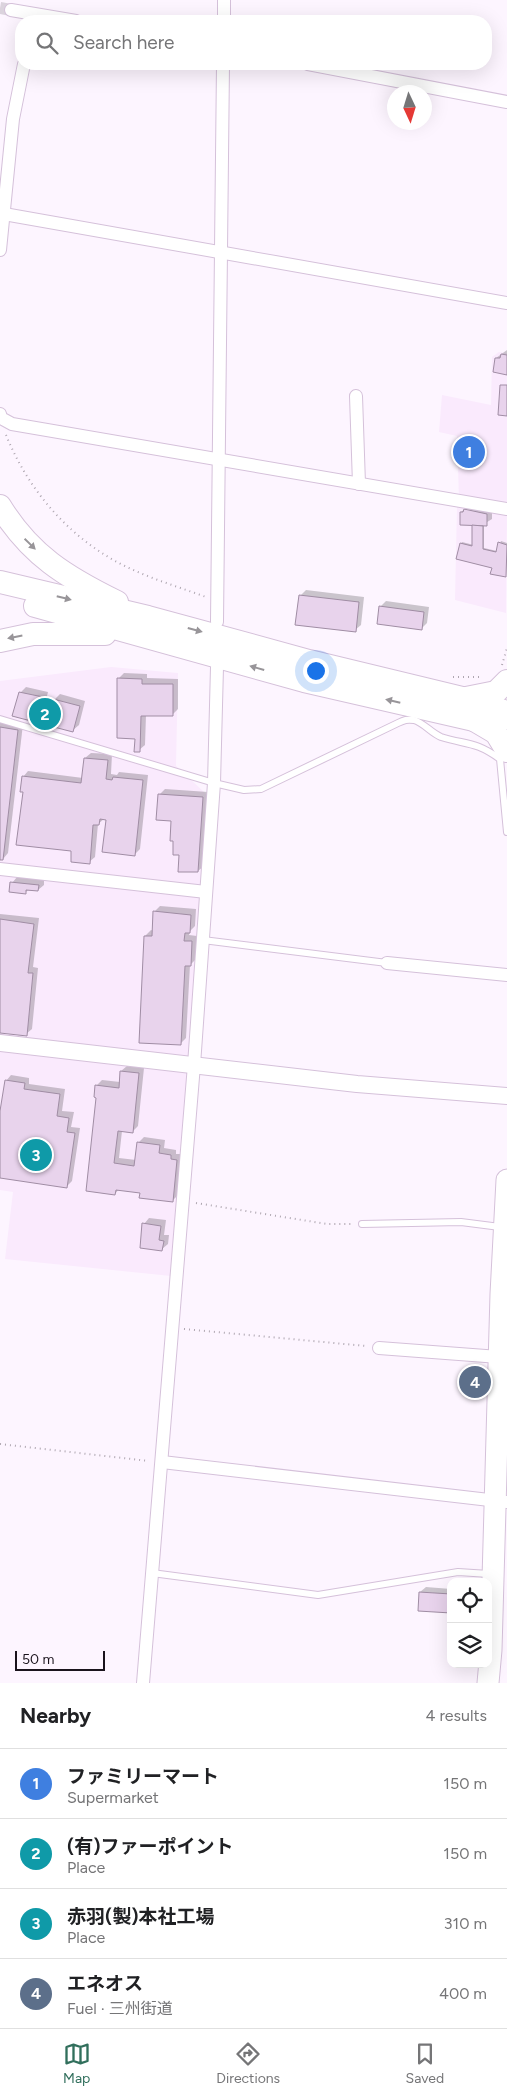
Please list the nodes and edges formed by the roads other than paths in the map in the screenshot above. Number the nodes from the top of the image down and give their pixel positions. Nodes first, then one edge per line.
1 (224, 0) edge
2 (11, 10) tunnel mouth
3 (25, 15) edge
4 (224, 15) edge
5 (23, 70) edge
6 (223, 70) edge
7 (339, 70) edge
8 (507, 102) edge
9 (4, 214) junction
10 (0, 250) edge
11 (221, 252) junction
12 (507, 303) edge
13 (356, 396) dead end
14 (1, 416) edge
15 (219, 460) junction
16 (359, 484) junction
17 (0, 506) edge
18 (507, 508) edge
19 (0, 582) edge
20 (0, 598) edge
21 (217, 622) dead end
22 (141, 626) junction
23 (0, 641) edge
24 (217, 667) dead end
25 (504, 674) edge
26 (462, 698) junction
27 (507, 712) edge
28 (507, 718) edge
29 (0, 719) edge
30 (474, 720) junction
31 (507, 751) edge
32 (214, 783) junction
33 (507, 832) edge
34 (0, 869) edge
35 (206, 892) junction
36 (203, 940) junction
37 (387, 963) joint
38 (507, 975) edge
39 (0, 1043) edge
40 (194, 1064) junction
41 (507, 1096) edge
42 (507, 1180) edge
43 (362, 1224) road end
44 (504, 1228) junction
45 (378, 1348) road end
46 (499, 1357) junction
47 (162, 1462) junction
48 (501, 1502) edge
49 (152, 1573) junction
50 (493, 1574) junction
51 (143, 1683) edge
52 (488, 1683) edge

1 - 4 street
2 - 3 street
5 - 9 street
6 - 11 street
7 - 8 street
9 - 10 street
9 - 11 street
11 - 12 street
11 - 15 street
13 - 16 street
14 - 15 street
15 - 16 street
15 - 21 street
16 - 18 street
17 -> 22 highway
19 -> 22 highway
20 - 22 highway
22 -> 23 highway
22 -> 26 highway
30 -> 22 highway
24 - 32 street
25 - 26 highway
26 - 27 highway
28 - 30 highway
29 - 32 lane
30 - 31 highway
32 - 33 lane
32 - 35 street
34 - 35 street
35 - 36 street
36 - 37 lane
36 - 40 street
37 - 38 street
39 - 40 street
40 - 41 street
40 - 47 street
42 - 44 highway
43 - 44 lane
44 - 46 highway
45 - 46 street
46 - 48 highway
47 - 48 street
47 - 49 street
48 - 50 highway
49 - 50 lane
49 - 51 street
50 - 52 highway

